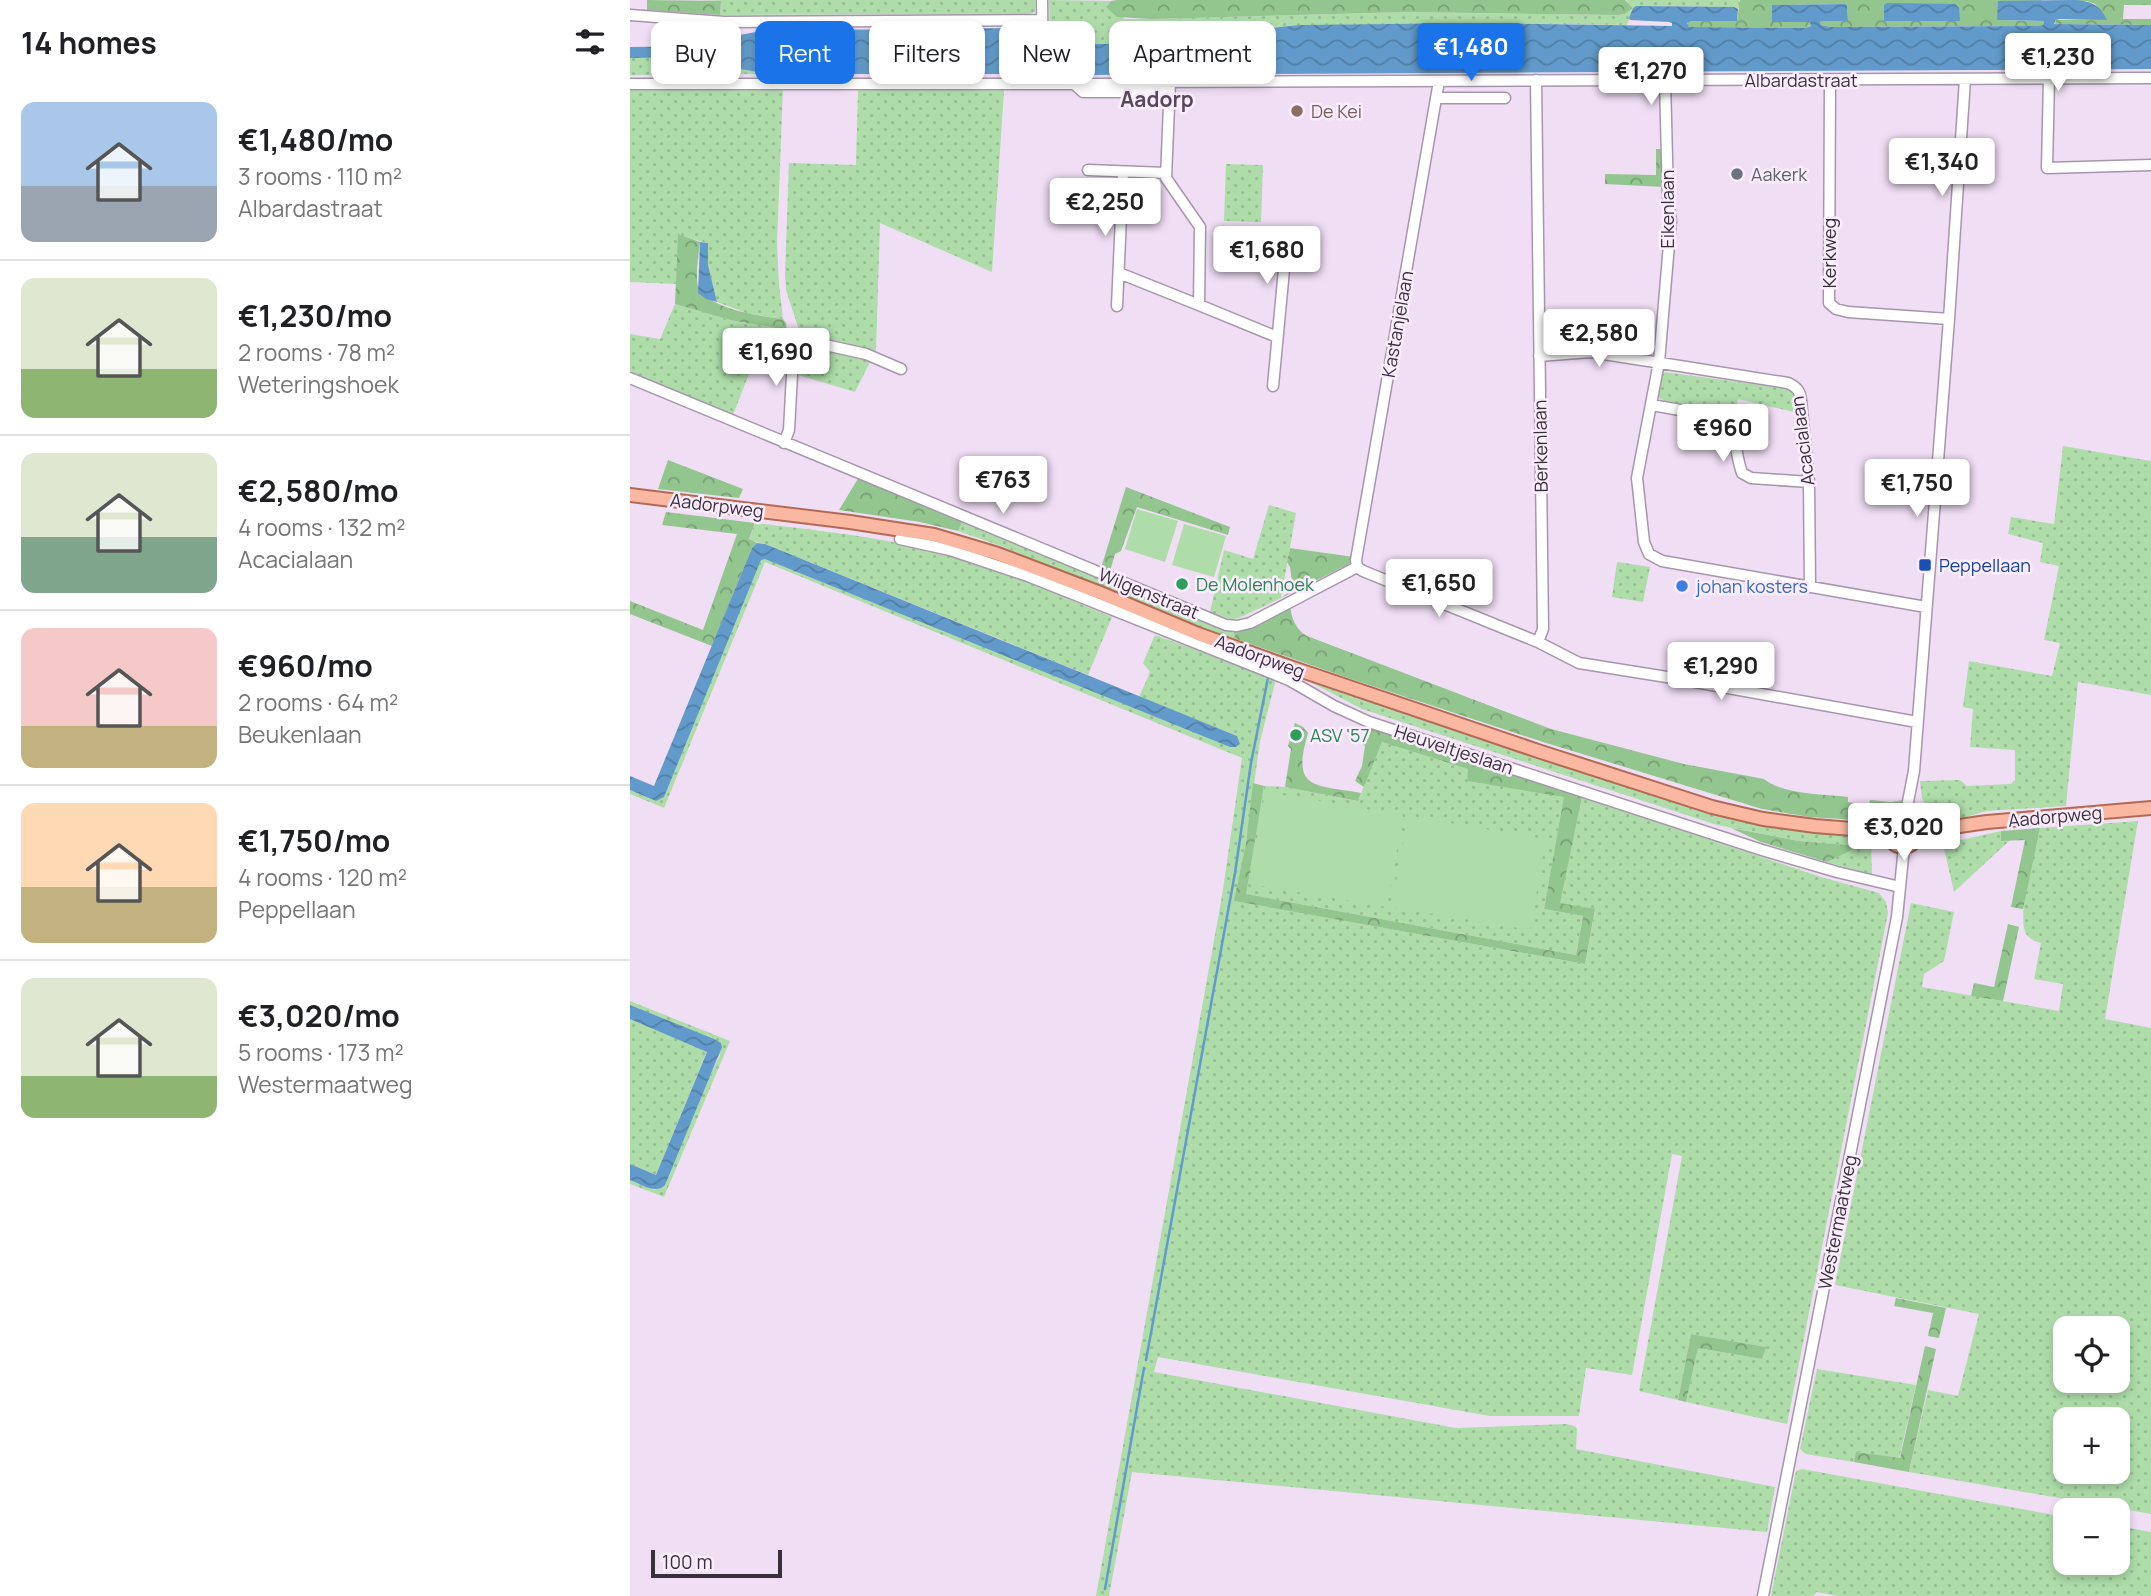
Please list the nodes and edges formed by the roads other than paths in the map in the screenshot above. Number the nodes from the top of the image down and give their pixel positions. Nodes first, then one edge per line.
1 (1042, 0) edge
2 (630, 15) edge
3 (1042, 20) joint
4 (2049, 78) junction
5 (2151, 78) edge
6 (1965, 79) junction
7 (1536, 80) junction
8 (1665, 80) junction
9 (1829, 80) junction
10 (1439, 81) junction
11 (999, 83) edge
12 (630, 84) edge
13 (1095, 84) edge
14 (1170, 87) junction
15 (1437, 98) junction
16 (1505, 98) dead end
17 (2151, 165) edge
18 (1088, 170) dead end
19 (1123, 172) junction
20 (1166, 173) junction
21 (1287, 238) dead end
22 (1119, 273) junction
23 (1199, 305) junction
24 (1117, 306) dead end
25 (1949, 319) junction
26 (1277, 337) junction
27 (1539, 356) junction
28 (1659, 362) junction
29 (901, 369) dead end
30 (630, 378) edge
31 (1273, 386) dead end
32 (1652, 405) junction
33 (784, 443) junction
34 (1809, 481) junction
35 (630, 495) edge
36 (900, 539) dead end
37 (1357, 567) junction
38 (1810, 587) junction
39 (1926, 607) junction
40 (1538, 642) junction
41 (1917, 722) junction
42 (2151, 808) edge
43 (1905, 817) junction
44 (1889, 832) junction
45 (1918, 832) junction
46 (1904, 847) junction
47 (1900, 887) junction
48 (1763, 1596) edge

1 - 3 street
2 - 3 street
4 - 5 street, Albardastraat
4 - 6 street, Albardastraat
4 - 17 street
6 - 9 street, Albardastraat
6 - 25 street
7 - 8 street, Albardastraat
7 - 10 street, Albardastraat
7 - 27 street, Berkenlaan
8 - 9 street, Albardastraat
8 - 28 street, Eikenlaan
9 - 25 street, Kerkweg
10 - 14 street, Albardastraat
10 - 15 street, Kastanjelaan
11 - 12 street, Albardastraat
13 - 14 street, Albardastraat
14 - 20 street
15 - 16 street
15 - 37 street, Kastanjelaan
18 - 19 street
19 - 20 street
19 - 22 street
20 - 23 street
21 - 26 street
22 - 23 street
22 - 24 street
23 - 26 street
25 - 39 street
26 - 31 street
27 - 28 street, Acacialaan
27 - 40 street, Berkenlaan
28 - 32 street, Eikenlaan
28 - 34 street, Acacialaan
29 - 33 street
30 - 33 street, Wilgenstraat
32 - 34 street
32 - 38 street, Eikenlaan
33 - 37 street, Wilgenstraat
34 - 38 street, Acacialaan
35 - 44 main road, Aadorpweg
36 - 47 street, Heuveltjeslaan
37 - 40 street
38 - 39 street, Eikenlaan
39 - 41 street
40 - 41 street
41 - 43 street
42 - 45 main road, Aadorpweg
43 - 44 main road
43 - 45 main road
44 - 46 main road
45 - 46 main road
46 - 47 street, Westermaatweg
47 - 48 street, Westermaatweg

